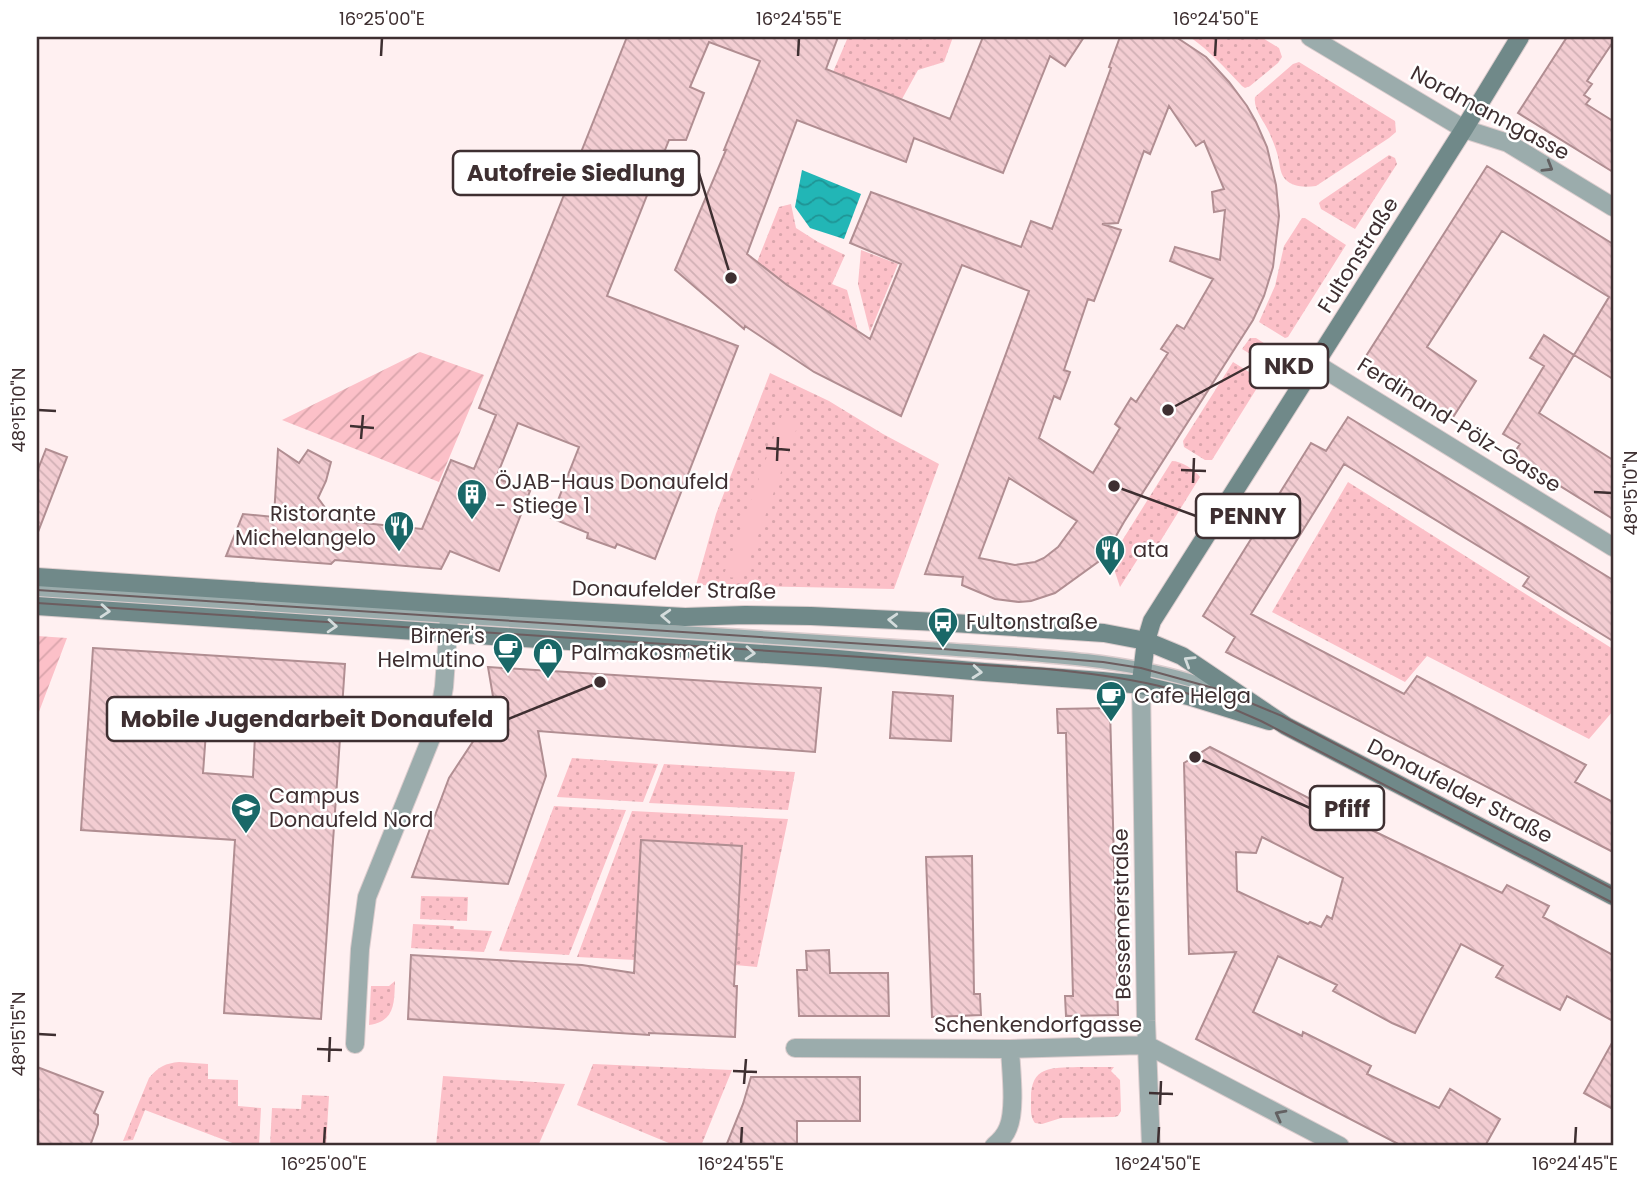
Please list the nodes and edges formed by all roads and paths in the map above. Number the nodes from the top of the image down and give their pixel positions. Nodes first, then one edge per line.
1 (1310, 37) edge
2 (1520, 37) edge
3 (1464, 130) junction
4 (1613, 207) edge
5 (1316, 364) junction
6 (1613, 547) edge
7 (37, 577) edge
8 (37, 590) edge
9 (37, 606) edge
10 (450, 618) junction
11 (1146, 641) junction
12 (1141, 678) junction
13 (1286, 726) junction
14 (1613, 896) edge
15 (355, 1044) dead end
16 (1147, 1045) junction
17 (795, 1048) dead end
18 (1010, 1049) junction
19 (994, 1146) edge
20 (1150, 1146) edge
21 (1340, 1146) edge

1 - 3 street, Nordmanngasse
2 - 3 main road, Fultonstraße
3 -> 4 street, Nordmanngasse
3 - 5 main road, Fultonstraße
5 - 6 street, Ferdinand-Pölz-Gasse
5 - 11 main road, Fultonstraße
7 - 10 main road, Donaufelder Straße
8 - 10 lane, Donaufelder Straße
9 -> 10 main road, Donaufelder Straße
11 -> 10 main road, Donaufelder Straße
10 - 12 main road, Donaufelder Straße
10 - 15 street
11 - 12 main road, Fultonstraße
13 -> 11 main road, Donaufelder Straße
12 - 13 main road, Donaufelder Straße
12 - 16 street, Bessemerstraße
13 - 14 main road, Donaufelder Straße
16 - 18 street, Schenkendorfgasse
16 - 20 street, Bessemerstraße
21 -> 16 street, Schenkendorfgasse
17 - 18 street, Schenkendorfgasse
18 - 19 street

